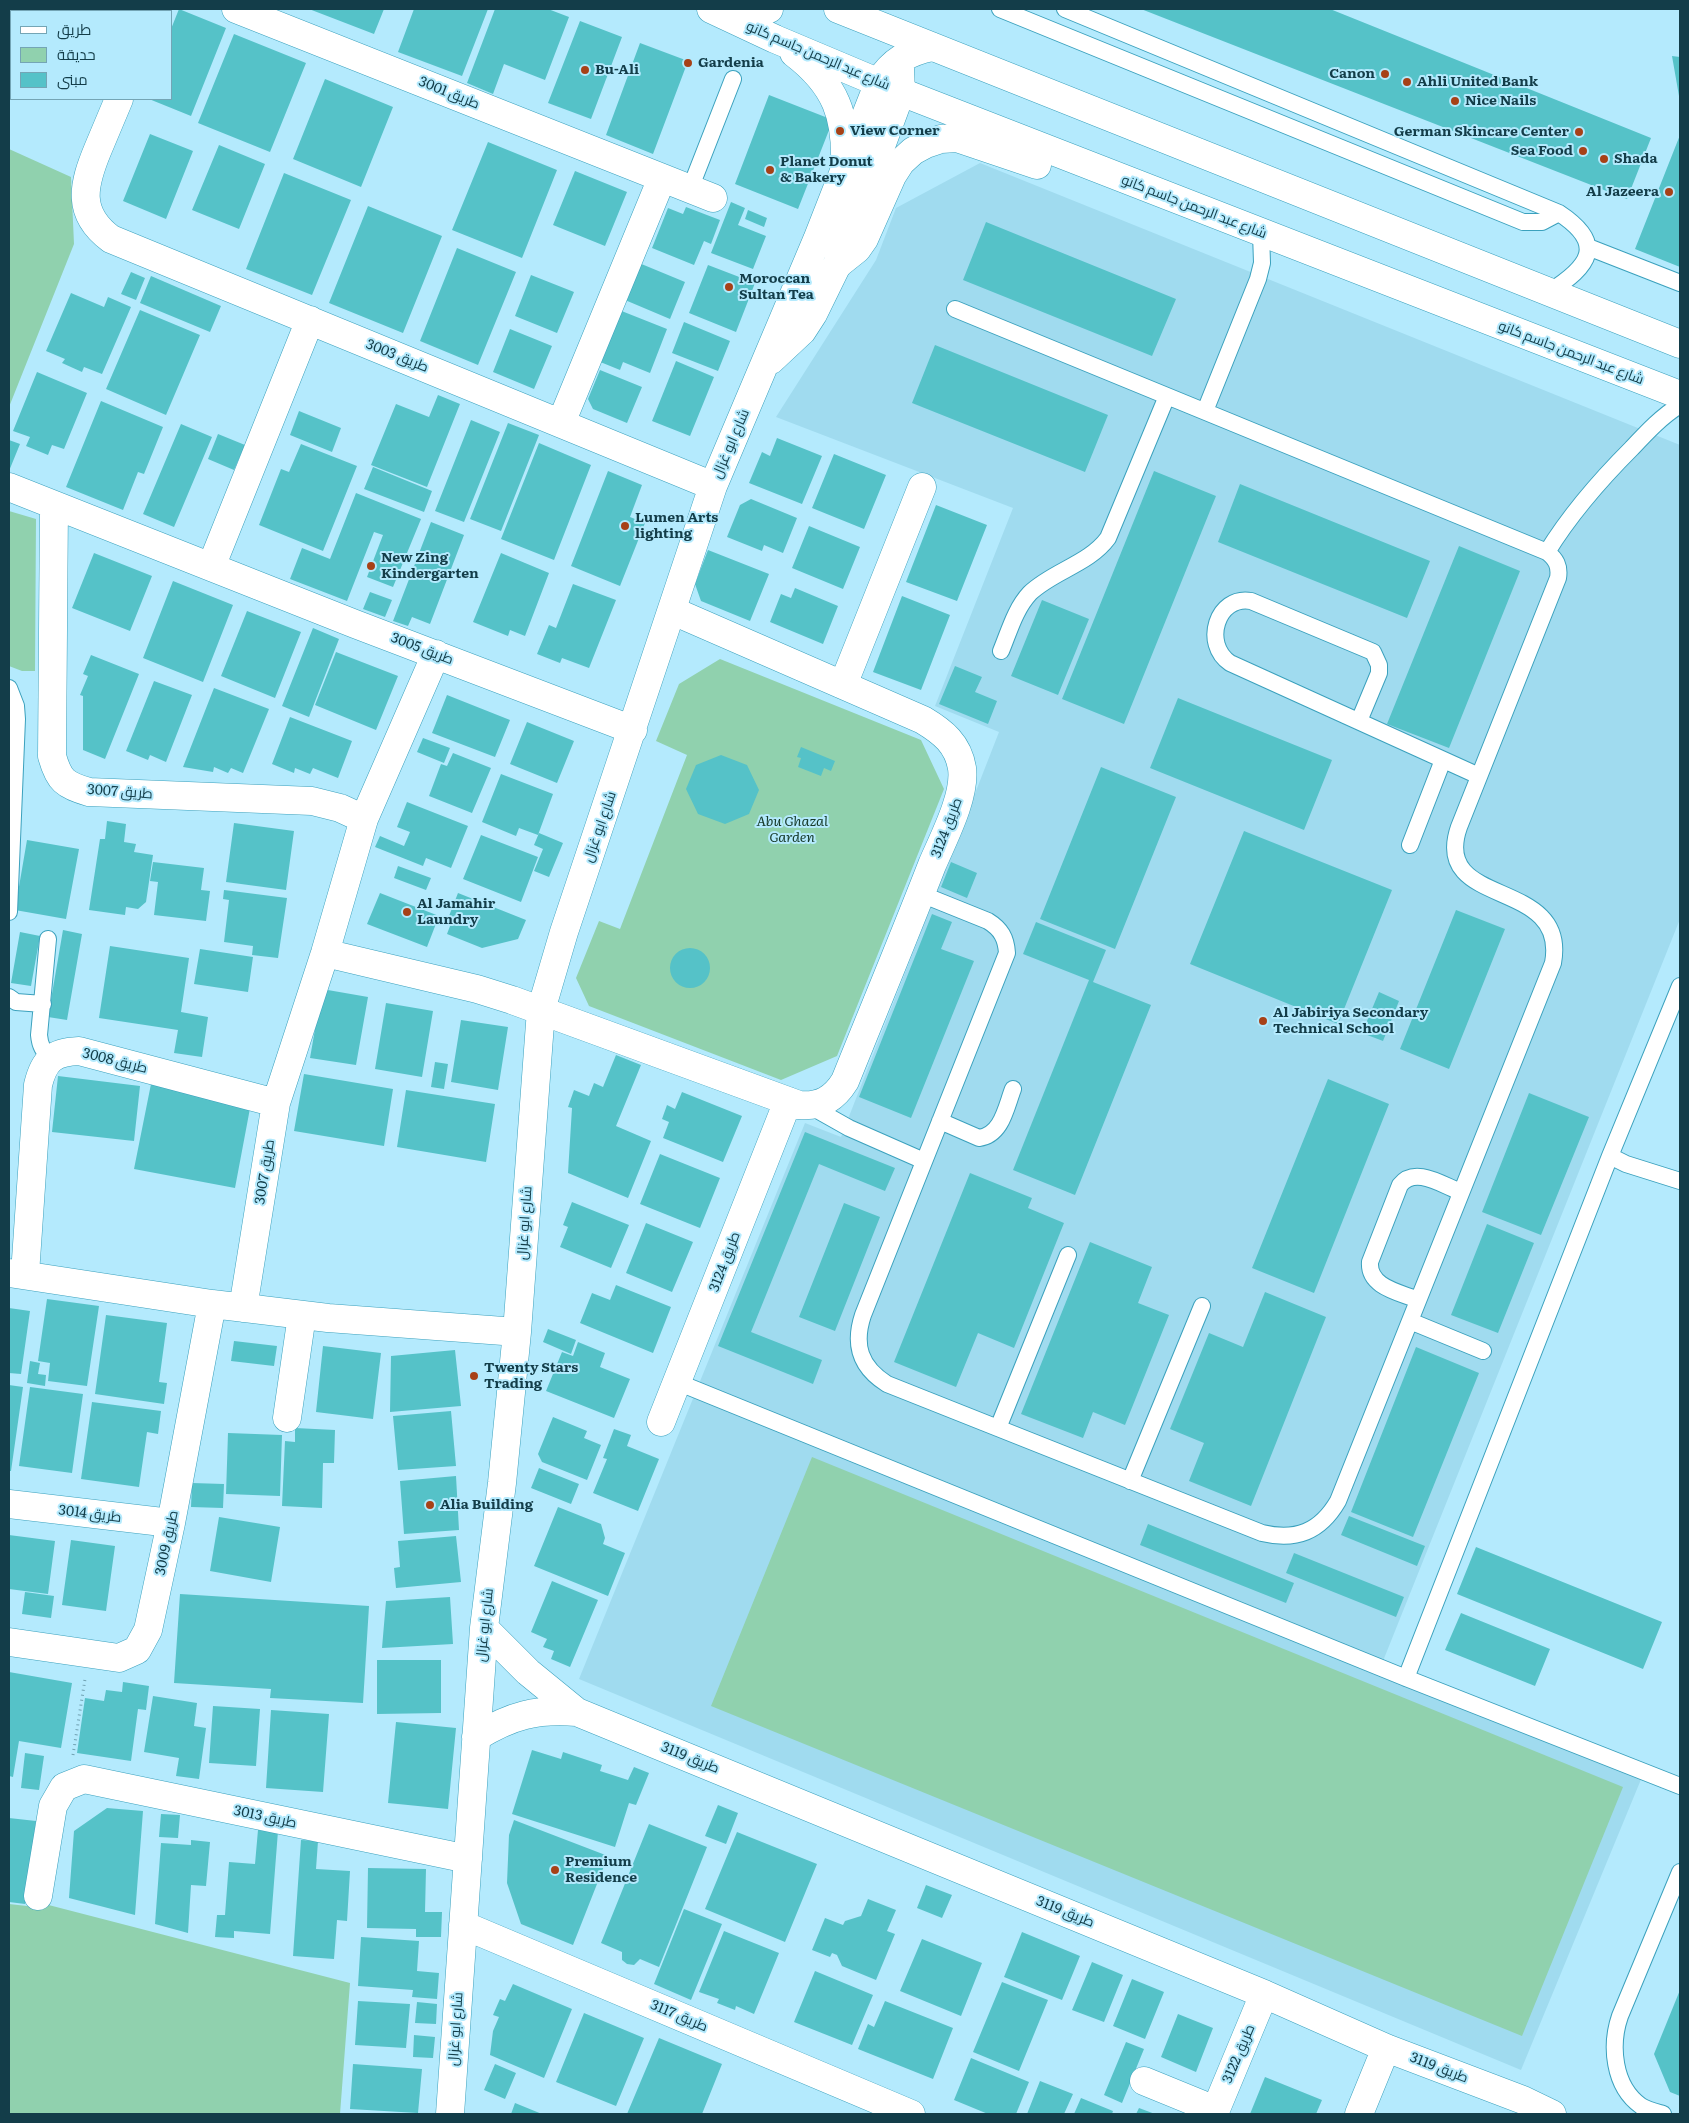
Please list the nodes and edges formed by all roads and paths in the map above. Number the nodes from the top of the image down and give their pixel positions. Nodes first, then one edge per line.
1 (236, 9) edge
2 (769, 9) edge
3 (838, 9) edge
4 (1000, 9) edge
5 (1065, 9) edge
6 (715, 11) edge
7 (884, 27) junction
8 (775, 39) junction
9 (932, 46) junction
10 (898, 59) junction
11 (733, 79) dead end
12 (890, 87) junction
13 (119, 100) edge
14 (845, 168) junction
15 (1100, 170) junction
16 (662, 178) junction
17 (701, 193) joint
18 (1559, 213) junction
19 (1261, 233) junction
20 (1588, 247) junction
21 (837, 265) junction
22 (1680, 284) edge
23 (1549, 292) junction
24 (955, 309) dead end
25 (310, 320) junction
26 (1680, 344) edge
27 (764, 366) junction
28 (1680, 395) edge
29 (1167, 396) junction
30 (1680, 404) edge
31 (1205, 411) junction
32 (561, 423) junction
33 (714, 486) junction
34 (9, 487) edge
35 (922, 487) dead end
36 (54, 505) junction
37 (1547, 552) junction
38 (211, 567) junction
39 (673, 611) junction
40 (1001, 651) dead end
41 (436, 654) junction
42 (843, 685) junction
43 (9, 688) edge
44 (1359, 721) junction
45 (633, 730) junction
46 (1444, 760) junction
47 (1479, 776) junction
48 (364, 819) junction
49 (1410, 845) dead end
50 (921, 894) junction
51 (9, 912) edge
52 (48, 939) dead end
53 (325, 953) junction
54 (1680, 986) edge
55 (9, 997) edge
56 (42, 1004) junction
57 (541, 1010) junction
58 (51, 1058) junction
59 (1013, 1089) dead end
60 (276, 1103) junction
61 (799, 1104) junction
62 (940, 1121) junction
63 (1610, 1156) junction
64 (924, 1161) junction
65 (1680, 1181) edge
66 (1461, 1192) junction
67 (1068, 1255) dead end
68 (17, 1273) edge
69 (1418, 1300) junction
70 (212, 1304) junction
71 (1202, 1306) dead end
72 (243, 1308) junction
73 (302, 1315) junction
74 (1410, 1321) junction
75 (517, 1332) junction
76 (1483, 1351) dead end
77 (677, 1382) junction
78 (287, 1418) dead end
79 (661, 1422) dead end
80 (998, 1428) junction
81 (1130, 1480) junction
82 (9, 1504) edge
83 (171, 1523) junction
84 (484, 1628) junction
85 (9, 1642) edge
86 (89, 1654) junction
87 (1406, 1678) junction
88 (577, 1712) junction
89 (476, 1737) junction
90 (66, 1786) junction
91 (1680, 1786) edge
92 (468, 1859) junction
93 (1680, 1872) edge
94 (38, 1896) dead end
95 (463, 1925) junction
96 (1264, 1994) junction
97 (1386, 2048) junction
98 (1144, 2081) dead end
99 (1504, 2105) edge
100 (900, 2112) edge
101 (1214, 2112) edge
102 (450, 2114) edge
103 (1359, 2114) edge
104 (1552, 2114) edge
105 (1663, 2114) edge

1 - 16 street, طريق 3001
2 - 6 street
3 - 7 street
4 - 18 lane
5 - 18 lane
6 - 8 street, شارع عبد الرحمن جاسم كانو
7 - 9 street
7 - 10 street
8 - 12 street, شارع عبد الرحمن جاسم كانو
8 - 14 street
9 - 10 street, شارع ابو غزال
9 - 23 street
10 - 12 street, شارع ابو غزال
11 - 17 lane
12 - 14 street, شارع ابو غزال
12 - 15 street, شارع عبد الرحمن جاسم كانو
12 - 21 street, شارع ابو غزال
13 - 25 street, طريق 3003
14 - 27 street, شارع ابو غزال
15 - 19 street, شارع عبد الرحمن جاسم كانو
15 - 21 street
16 - 17 street, طريق 3001
16 - 32 street
18 - 20 lane
19 - 28 street, شارع عبد الرحمن جاسم كانو
19 - 31 lane
20 - 22 lane
20 - 23 lane
21 - 27 street, شارع ابو غزال
23 - 26 street
24 - 29 lane
25 - 32 street, طريق 3003
25 - 38 street
27 - 33 street, شارع ابو غزال
29 - 31 lane
29 - 40 lane
30 - 37 lane
31 - 37 lane
32 - 33 street, طريق 3003
33 - 39 street, شارع ابو غزال
34 - 36 street, طريق 3005
35 - 42 street
36 - 38 street, طريق 3005
36 - 48 street, طريق 3007
37 - 47 lane
38 - 41 street, طريق 3005
39 - 42 street, طريق 3124
39 - 45 street, شارع ابو غزال
41 - 45 street, طريق 3005
41 - 48 street, طريق 3007
42 - 50 street, طريق 3124
43 - 51 lane
44 - 44 lane
44 - 46 lane
45 - 57 street, شارع ابو غزال
46 - 47 lane
46 - 49 lane
47 - 66 lane
48 - 53 street, طريق 3007
50 - 61 street, طريق 3124
50 - 62 lane
52 - 56 lane
53 - 57 street
53 - 60 street, طريق 3007
54 - 63 lane
55 - 56 lane
56 - 58 lane
57 - 61 street
57 - 75 street, شارع ابو غزال
58 - 60 street, طريق 3008
58 - 68 street
59 - 62 lane
60 - 72 street, طريق 3007
61 - 64 lane
61 - 77 street, طريق 3124
62 - 64 lane
63 - 65 lane
63 - 87 lane
64 - 80 lane
66 - 69 lane
66 - 69 lane
67 - 80 lane
68 - 70 street
69 - 74 lane
70 - 72 street
70 - 83 street, طريق 3009
71 - 81 lane
72 - 73 street
73 - 75 street
73 - 78 street
74 - 76 lane
74 - 81 lane
75 - 84 street, شارع ابو غزال
77 - 79 street, طريق 3124
77 - 87 lane
80 - 81 lane
82 - 83 street, طريق 3014
83 - 86 street, طريق 3009
84 - 88 street
84 - 89 street, شارع ابو غزال
85 - 86 street, طريق 3009
86 - 90 path
87 - 91 lane
88 - 89 street
88 - 96 street, طريق 3119
89 - 92 street, شارع ابو غزال
90 - 92 street, طريق 3013
90 - 94 street
92 - 95 street, شارع ابو غزال
93 - 105 lane
95 - 100 street, طريق 3117
95 - 102 street, شارع ابو غزال
96 - 97 street, طريق 3119
96 - 101 street, طريق 3122
97 - 99 street, طريق 3119
97 - 103 street
98 - 101 street
99 - 104 street, طريق 3119

